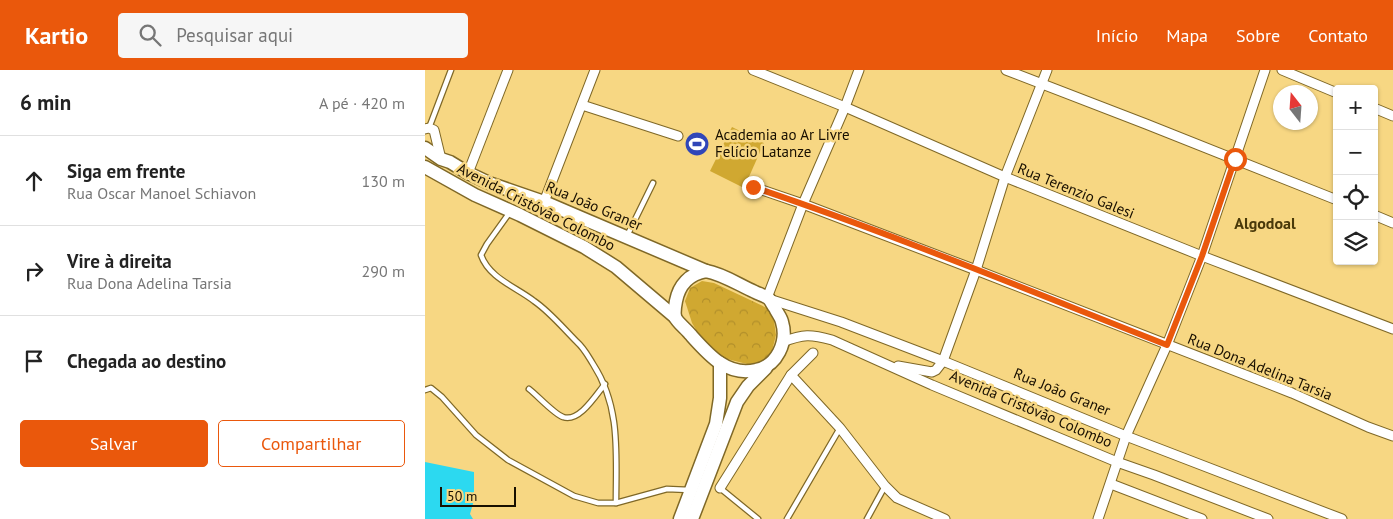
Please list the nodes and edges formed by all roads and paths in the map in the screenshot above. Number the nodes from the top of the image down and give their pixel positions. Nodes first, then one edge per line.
1 (451, 70) edge
2 (509, 70) edge
3 (595, 70) edge
4 (753, 70) edge
5 (859, 70) edge
6 (1006, 70) edge
7 (1047, 70) edge
8 (1265, 70) edge
9 (1282, 70) edge
10 (1042, 84) junction
11 (1333, 91) edge
12 (582, 105) junction
13 (845, 107) junction
14 (1378, 110) edge
15 (1393, 116) edge
16 (427, 129) edge
17 (678, 136) dead end
18 (425, 148) edge
19 (441, 159) junction
20 (1235, 159) junction
21 (425, 167) edge
22 (468, 173) junction
23 (1005, 177) junction
24 (653, 184) dead end
25 (753, 187) dead end
26 (1333, 198) edge
27 (544, 202) junction
28 (803, 204) junction
29 (511, 211) junction
30 (1378, 217) edge
31 (1393, 223) edge
32 (626, 237) junction
33 (1202, 256) junction
34 (976, 270) junction
35 (706, 272) junction
36 (768, 298) junction
37 (675, 317) junction
38 (1393, 329) edge
39 (782, 342) junction
40 (1167, 345) junction
41 (813, 353) dead end
42 (943, 362) junction
43 (720, 363) junction
44 (887, 365) junction
45 (767, 366) junction
46 (791, 375) junction
47 (605, 384) junction
48 (529, 389) dead end
49 (425, 390) edge
50 (839, 428) junction
51 (1126, 436) junction
52 (1393, 436) edge
53 (1117, 462) junction
54 (1111, 484) junction
55 (885, 486) junction
56 (719, 488) joint
57 (691, 490) junction
58 (615, 504) junction
59 (680, 519) edge
60 (692, 519) edge
61 (758, 519) edge
62 (787, 519) edge
63 (867, 519) edge
64 (945, 519) edge
65 (1098, 519) edge
66 (1202, 519) edge
67 (1268, 519) edge
68 (1342, 519) edge

1 - 16 lane
2 - 22 street
3 - 12 street
4 - 13 street, Rua Terenzio Galesi
5 - 13 street
6 - 10 street
7 - 10 street
8 - 20 street
9 - 11 street
10 - 20 street
10 - 23 street
12 - 17 street
12 - 27 street
13 - 23 street, Rua Terenzio Galesi
13 - 28 street
14 - 15 street
16 - 19 street
18 - 19 main road, Avenida Cristóvão Colombo
19 - 22 main road, Avenida Cristóvão Colombo
20 - 26 street
20 - 33 street
21 - 29 main road, Avenida Cristóvão Colombo
22 - 27 main road, Rua João Graner
23 - 33 street, Rua Terenzio Galesi
23 - 34 street
24 - 32 lane
25 - 28 street, Rua Dona Adelina Tarsia
27 - 32 main road, Rua João Graner
28 - 34 street, Rua Dona Adelina Tarsia
28 - 36 street
29 - 37 main road, Avenida Cristóvão Colombo
29 - 47 lane
30 - 31 street
32 - 35 main road, Rua João Graner
33 - 38 street, Rua Terenzio Galesi
33 - 40 street
34 - 40 street, Rua Dona Adelina Tarsia
34 - 42 street
35 - 36 main road
35 - 37 main road
36 - 39 main road
36 - 42 street, Rua João Graner
37 - 43 main road
39 - 44 street, Avenida Cristóvão Colombo
39 - 45 main road
40 - 51 street
40 - 52 street, Rua Dona Adelina Tarsia
41 - 46 street
42 - 44 street
42 - 51 street, Rua João Graner
43 - 45 main road
43 - 57 main road
44 - 53 street, Avenida Cristóvão Colombo
45 - 60 main road
46 - 50 street
46 - 56 street
47 - 48 lane
47 - 58 lane
49 - 58 lane
50 - 55 street
50 - 62 lane
51 - 53 street
51 - 68 street, Rua João Graner
53 - 54 street
53 - 67 street, Avenida Cristóvão Colombo
54 - 65 street
54 - 66 street
55 - 63 lane
55 - 64 street
56 - 61 lane
57 - 58 lane
57 - 59 main road

